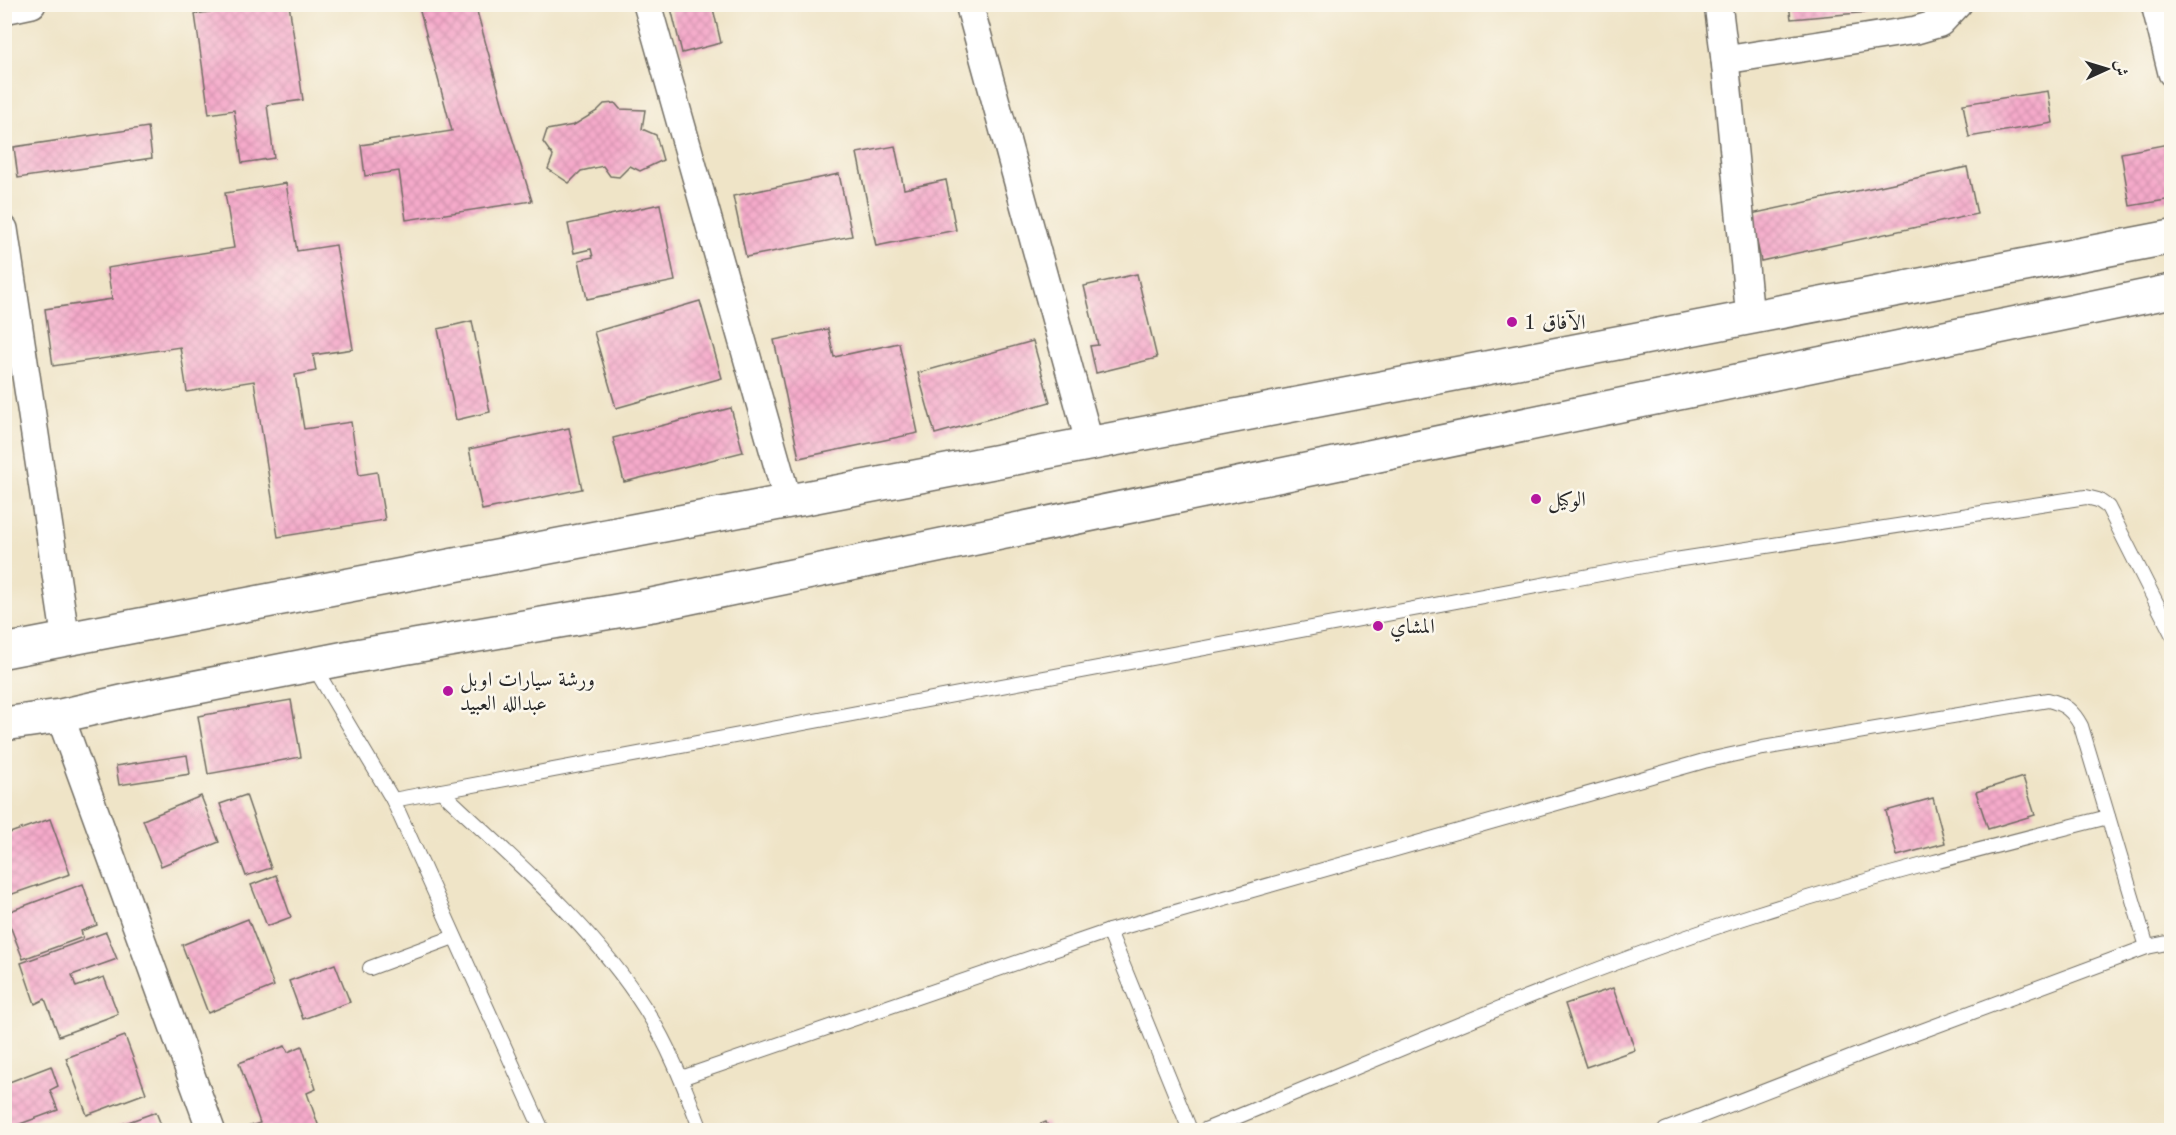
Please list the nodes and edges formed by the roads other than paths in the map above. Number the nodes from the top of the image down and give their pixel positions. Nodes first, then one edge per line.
1 (32, 4) edge
2 (647, 4) edge
3 (969, 4) edge
4 (1718, 4) edge
5 (1958, 4) edge
6 (2155, 4) edge
7 (4, 10) edge
8 (1725, 60) junction
9 (2172, 73) edge
10 (4, 229) edge
11 (2171, 238) edge
12 (2172, 291) edge
13 (1750, 318) junction
14 (1090, 445) junction
15 (788, 502) junction
16 (2172, 634) edge
17 (66, 641) junction
18 (4, 651) edge
19 (313, 665) junction
20 (60, 716) junction
21 (4, 724) edge
22 (441, 791) junction
23 (393, 800) junction
24 (2109, 817) junction
25 (1109, 931) junction
26 (454, 937) junction
27 (2172, 942) edge
28 (2146, 947) junction
29 (370, 968) dead end
30 (681, 1078) junction
31 (211, 1131) edge
32 (542, 1131) edge
33 (702, 1131) edge
34 (1191, 1131) edge
35 (1205, 1131) edge
36 (1665, 1131) edge

1 - 7 street
2 - 15 street
3 - 14 street
4 - 8 street
5 - 8 street
6 - 9 street
8 - 13 street
10 - 17 street
11 - 13 street
12 - 19 street
13 - 14 street
14 - 15 street
15 - 17 street
16 - 22 lane
17 - 18 street
19 - 20 street
19 - 23 lane
20 - 21 street
20 - 31 street
22 - 23 lane
22 - 30 lane
23 - 26 lane
24 - 25 lane
24 - 28 lane
24 - 35 lane
25 - 30 lane
25 - 34 lane
26 - 29 lane
26 - 32 lane
27 - 28 lane
28 - 36 lane
30 - 33 lane

